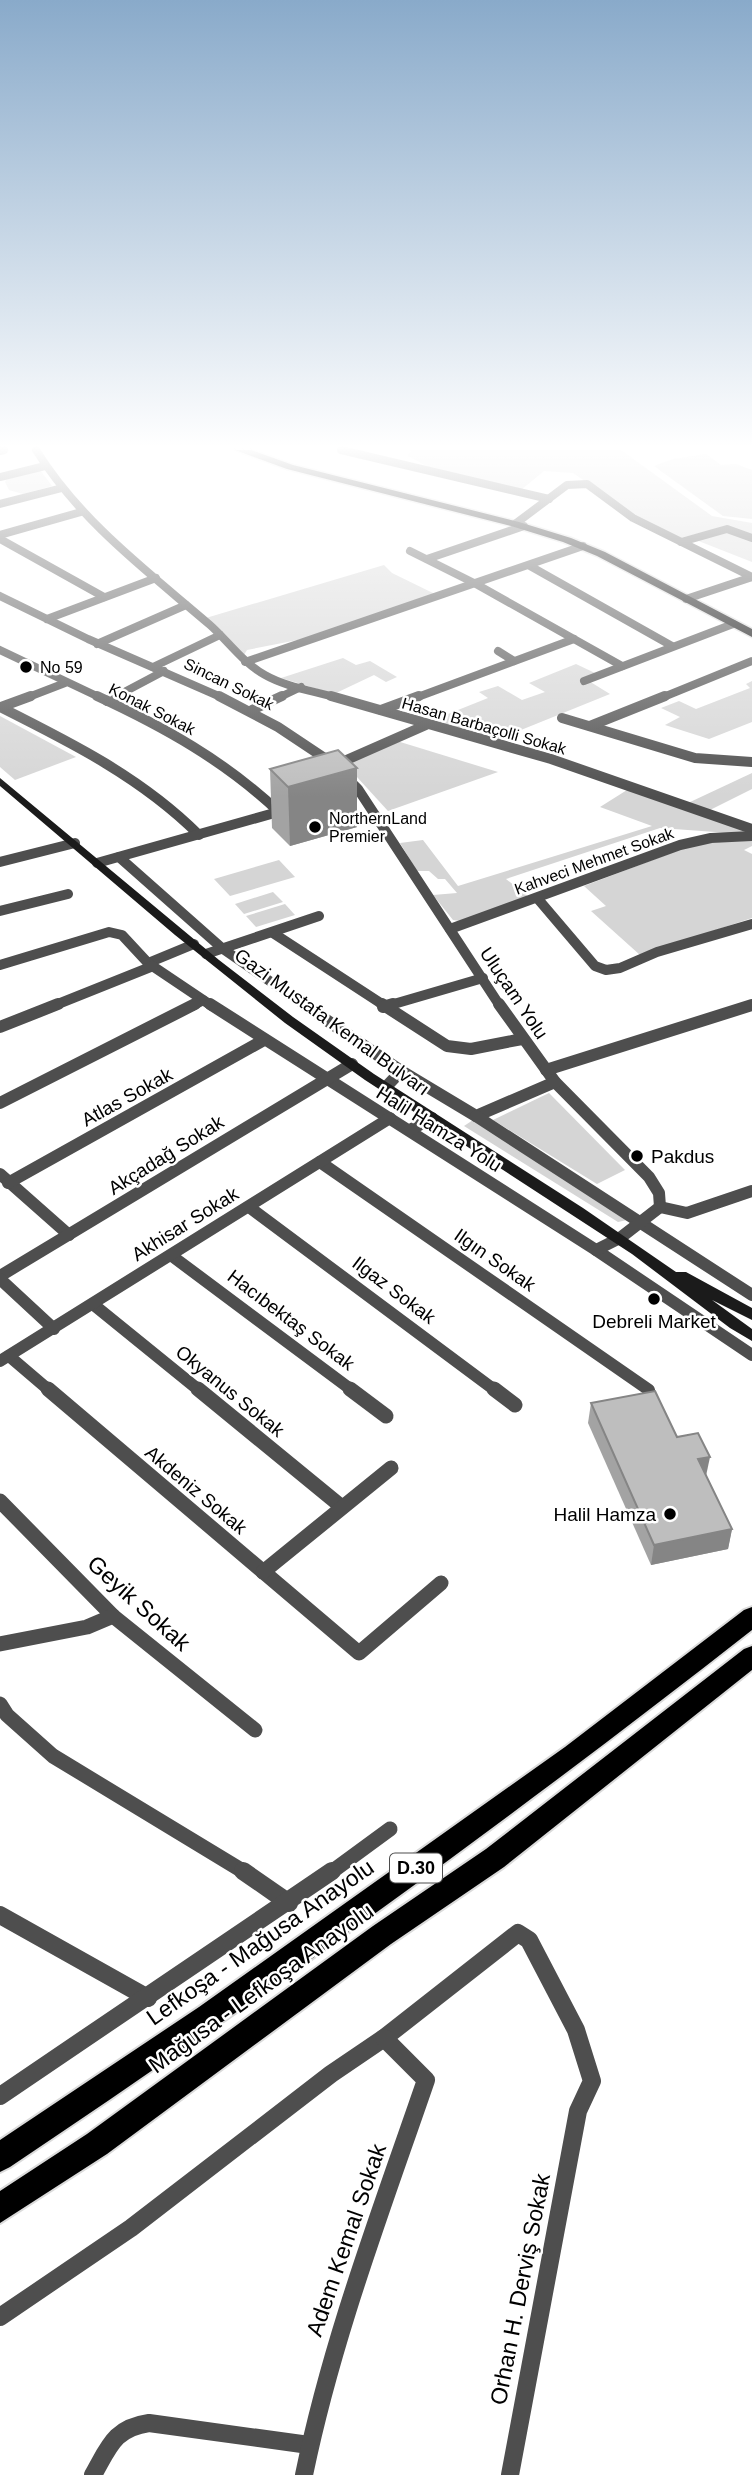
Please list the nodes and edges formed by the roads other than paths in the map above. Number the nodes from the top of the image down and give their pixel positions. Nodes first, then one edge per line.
1 (49, 566) edge
2 (142, 566) edge
3 (440, 566) edge
4 (530, 566) joint
5 (622, 566) edge
6 (729, 566) edge
7 (752, 577) edge
8 (156, 578) junction
9 (476, 584) junction
10 (0, 596) edge
11 (104, 597) junction
12 (687, 598) junction
13 (186, 605) junction
14 (47, 619) junction
15 (733, 624) junction
16 (752, 634) edge
17 (220, 635) junction
18 (574, 639) junction
19 (97, 644) junction
20 (672, 646) junction
21 (0, 650) edge
22 (498, 652) dead end
23 (514, 660) junction
24 (752, 661) edge
25 (245, 662) junction
26 (622, 666) junction
27 (153, 667) junction
28 (164, 671) junction
29 (584, 681) dead end
30 (65, 683) junction
31 (301, 687) junction
32 (107, 701) junction
33 (1, 707) edge
34 (252, 710) junction
35 (381, 710) junction
36 (562, 718) dead end
37 (426, 725) junction
38 (590, 726) junction
39 (752, 762) edge
40 (335, 765) junction
41 (0, 781) edge
42 (353, 784) junction
43 (339, 787) edge
44 (347, 799) edge
45 (366, 802) junction
46 (292, 808) edge
47 (279, 811) junction
48 (752, 829) edge
49 (199, 835) junction
50 (752, 836) edge
51 (75, 843) junction
52 (119, 857) junction
53 (0, 862) edge
54 (97, 863) junction
55 (68, 894) dead end
56 (537, 899) junction
57 (0, 911) edge
58 (319, 916) dead end
59 (752, 924) edge
60 (450, 929) junction
61 (273, 933) junction
62 (194, 944) junction
63 (223, 949) junction
64 (206, 954) junction
65 (0, 965) edge
66 (151, 965) junction
67 (482, 978) junction
68 (204, 1000) junction
69 (752, 1005) edge
70 (383, 1007) junction
71 (0, 1027) edge
72 (522, 1039) junction
73 (264, 1040) junction
74 (352, 1064) junction
75 (546, 1070) junction
76 (401, 1071) junction
77 (325, 1078) junction
78 (555, 1082) junction
79 (386, 1087) junction
80 (0, 1103) edge
81 (476, 1116) junction
82 (390, 1118) junction
83 (432, 1118) junction
84 (410, 1130) junction
85 (320, 1162) junction
86 (4, 1179) edge
87 (752, 1191) edge
88 (249, 1207) junction
89 (660, 1207) junction
90 (640, 1223) junction
91 (69, 1235) junction
92 (620, 1238) junction
93 (596, 1250) junction
94 (172, 1255) junction
95 (661, 1267) junction
96 (0, 1278) edge
97 (728, 1281) junction
98 (713, 1292) junction
99 (752, 1296) edge
100 (94, 1305) junction
101 (752, 1315) edge
102 (54, 1329) junction
103 (752, 1336) edge
104 (752, 1355) edge
105 (5, 1359) edge
106 (649, 1390) edge
107 (515, 1405) dead end
108 (386, 1416) dead end
109 (391, 1468) dead end
110 (0, 1501) edge
111 (342, 1507) junction
112 (262, 1572) junction
113 (442, 1583) dead end
114 (113, 1616) junction
115 (752, 1617) edge
116 (0, 1644) edge
117 (752, 1656) edge
118 (0, 1704) edge
119 (255, 1730) dead end
120 (390, 1829) dead end
121 (289, 1903) junction
122 (0, 1915) edge
123 (148, 1998) junction
124 (384, 2038) junction
125 (0, 2096) edge
126 (0, 2157) edge
127 (0, 2208) edge
128 (0, 2316) edge
129 (309, 2445) junction
130 (93, 2475) edge
131 (303, 2475) edge
132 (510, 2475) edge

1 - 11 street
2 - 8 street, Hasan Barbaçolli Sokak
3 - 9 street
4 - 9 street
4 - 20 street
5 - 12 main road
6 - 7 street
7 - 12 street
8 - 11 street
8 - 13 street, Hasan Barbaçolli Sokak
9 - 18 street
9 - 25 street
10 - 14 street, Sincan Sokak
11 - 14 street
12 - 15 main road
13 - 17 street, Hasan Barbaçolli Sokak
13 - 19 street
14 - 19 street, Sincan Sokak
15 - 16 main road
15 - 20 street
17 - 25 street, Hasan Barbaçolli Sokak
17 - 27 street
18 - 23 street
18 - 26 street
19 - 27 street, Sincan Sokak
20 - 26 street
21 - 30 street, Konak Sokak
22 - 23 street
23 - 35 street
24 - 38 street
25 - 31 street, Hasan Barbaçolli Sokak
26 - 29 street
27 - 28 street, Sincan Sokak
28 - 32 street
28 - 34 street, Sincan Sokak
30 - 32 street, Konak Sokak
30 - 33 street
31 - 34 street
31 - 35 street, Hasan Barbaçolli Sokak
32 - 47 street, Konak Sokak
33 - 49 street
34 - 40 street, Sincan Sokak
35 - 37 street, Hasan Barbaçolli Sokak
36 - 38 street
37 - 40 street
37 - 48 street, Hasan Barbaçolli Sokak
38 - 39 street
40 - 42 street, Sincan Sokak
41 - 51 main road, Gazi Mustafa Kemal Bulvarı
42 - 43 street
42 - 45 street, Uluçam Yolu
44 - 45 street
45 - 60 street, Uluçam Yolu
46 - 47 street
47 - 49 street
49 - 52 street
50 - 56 street, Kahveci Mehmet Sokak
51 - 53 street
51 - 54 main road, Gazi Mustafa Kemal Bulvarı
52 - 54 street
52 - 63 street
54 - 62 main road, Gazi Mustafa Kemal Bulvarı
55 - 57 street
56 - 59 street
56 - 60 street, Kahveci Mehmet Sokak
58 - 61 street
60 - 67 street, Uluçam Yolu
61 - 63 street
61 - 70 street
62 - 64 main road, Gazi Mustafa Kemal Bulvarı
62 - 66 street
63 - 64 street
63 - 76 street
64 - 74 main road, Gazi Mustafa Kemal Bulvarı
65 - 66 street, Halil Hamza Yolu
66 - 68 street, Halil Hamza Yolu
66 - 71 street
67 - 70 street
67 - 72 street, Uluçam Yolu
68 - 73 street, Halil Hamza Yolu
68 - 80 street
69 - 75 street
70 - 72 street
72 - 75 street, Uluçam Yolu
73 - 77 street, Halil Hamza Yolu
73 - 86 street, Atlas Sokak
74 - 77 street, Akçadağ Sokak
74 - 79 main road, Gazi Mustafa Kemal Bulvarı
75 - 78 street, Uluçam Yolu
76 - 79 street
76 - 81 street
77 - 82 street, Halil Hamza Yolu
77 - 91 street, Akçadağ Sokak
78 - 81 street
78 - 89 street, Uluçam Yolu
79 - 83 main road, Gazi Mustafa Kemal Bulvarı
81 - 90 street
82 - 84 street, Halil Hamza Yolu
82 - 85 street, Akhisar Sokak
83 - 84 street
83 - 92 main road, Gazi Mustafa Kemal Bulvarı
84 - 93 street, Halil Hamza Yolu
85 - 88 street, Akhisar Sokak
85 - 106 street, Ilgın Sokak
86 - 91 street
87 - 89 street
88 - 94 street, Akhisar Sokak
88 - 107 street, Ilgaz Sokak
89 - 90 street
90 - 92 street
90 - 97 street
91 - 96 street, Akçadağ Sokak
92 - 93 street
92 - 95 main road, Gazi Mustafa Kemal Bulvarı
93 - 104 street, Halil Hamza Yolu
94 - 100 street, Akhisar Sokak
94 - 108 street, Hacıbektaş Sokak
95 - 98 main road, Gazi Mustafa Kemal Bulvarı
95 - 103 main road, Gazi Mustafa Kemal Bulvarı
96 - 102 street
97 - 98 street
97 - 99 street
98 - 101 main road, Gazi Mustafa Kemal Bulvarı
100 - 102 street, Akhisar Sokak
100 - 111 street, Okyanus Sokak
102 - 105 street, Akhisar Sokak
105 - 112 street, Akdeniz Sokak
109 - 111 street
110 - 114 street, Geyik Sokak
111 - 112 street
112 - 113 street, Akdeniz Sokak
114 - 116 street
114 - 119 street, Geyik Sokak
115 - 126 highway, Lefkoşa - Mağusa Anayolu / D.30
117 - 127 highway, Mağusa - Lefkoşa Anayolu / D.30
118 - 121 street
120 - 121 street
121 - 123 street
122 - 123 street
123 - 125 street
124 - 128 street
124 - 129 street, Adem Kemal Sokak
124 - 132 street, Orhan H. Derviş Sokak
129 - 130 street
129 - 131 street, Adem Kemal Sokak

